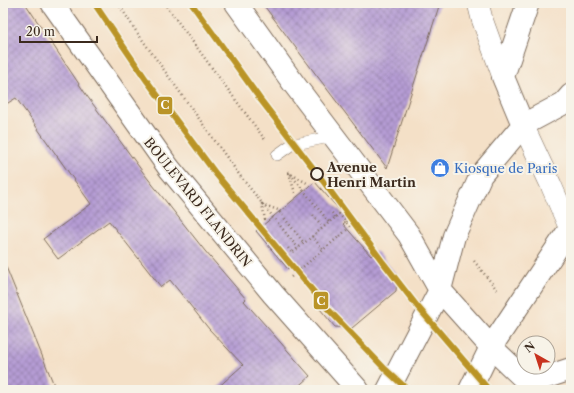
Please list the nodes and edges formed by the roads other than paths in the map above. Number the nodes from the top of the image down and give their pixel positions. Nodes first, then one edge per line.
1 (52, 3) edge
2 (236, 3) edge
3 (478, 3) edge
4 (528, 3) edge
5 (503, 77) junction
6 (571, 95) edge
7 (523, 125) junction
8 (334, 136) junction
9 (277, 155) dead end
10 (570, 228) edge
11 (440, 290) junction
12 (491, 347) junction
13 (571, 369) edge
14 (532, 386) edge
15 (358, 390) edge
16 (388, 390) edge
17 (470, 390) edge

1 - 15 street, BOULEVARD FLANDRIN
2 - 8 street
3 - 5 street
4 - 5 street
5 - 7 street
6 - 7 street
7 - 10 street
7 - 11 street
8 - 9 lane
8 - 11 street
10 - 12 street
11 - 12 street
11 - 16 street
12 - 14 street
12 - 17 street
13 - 14 street

